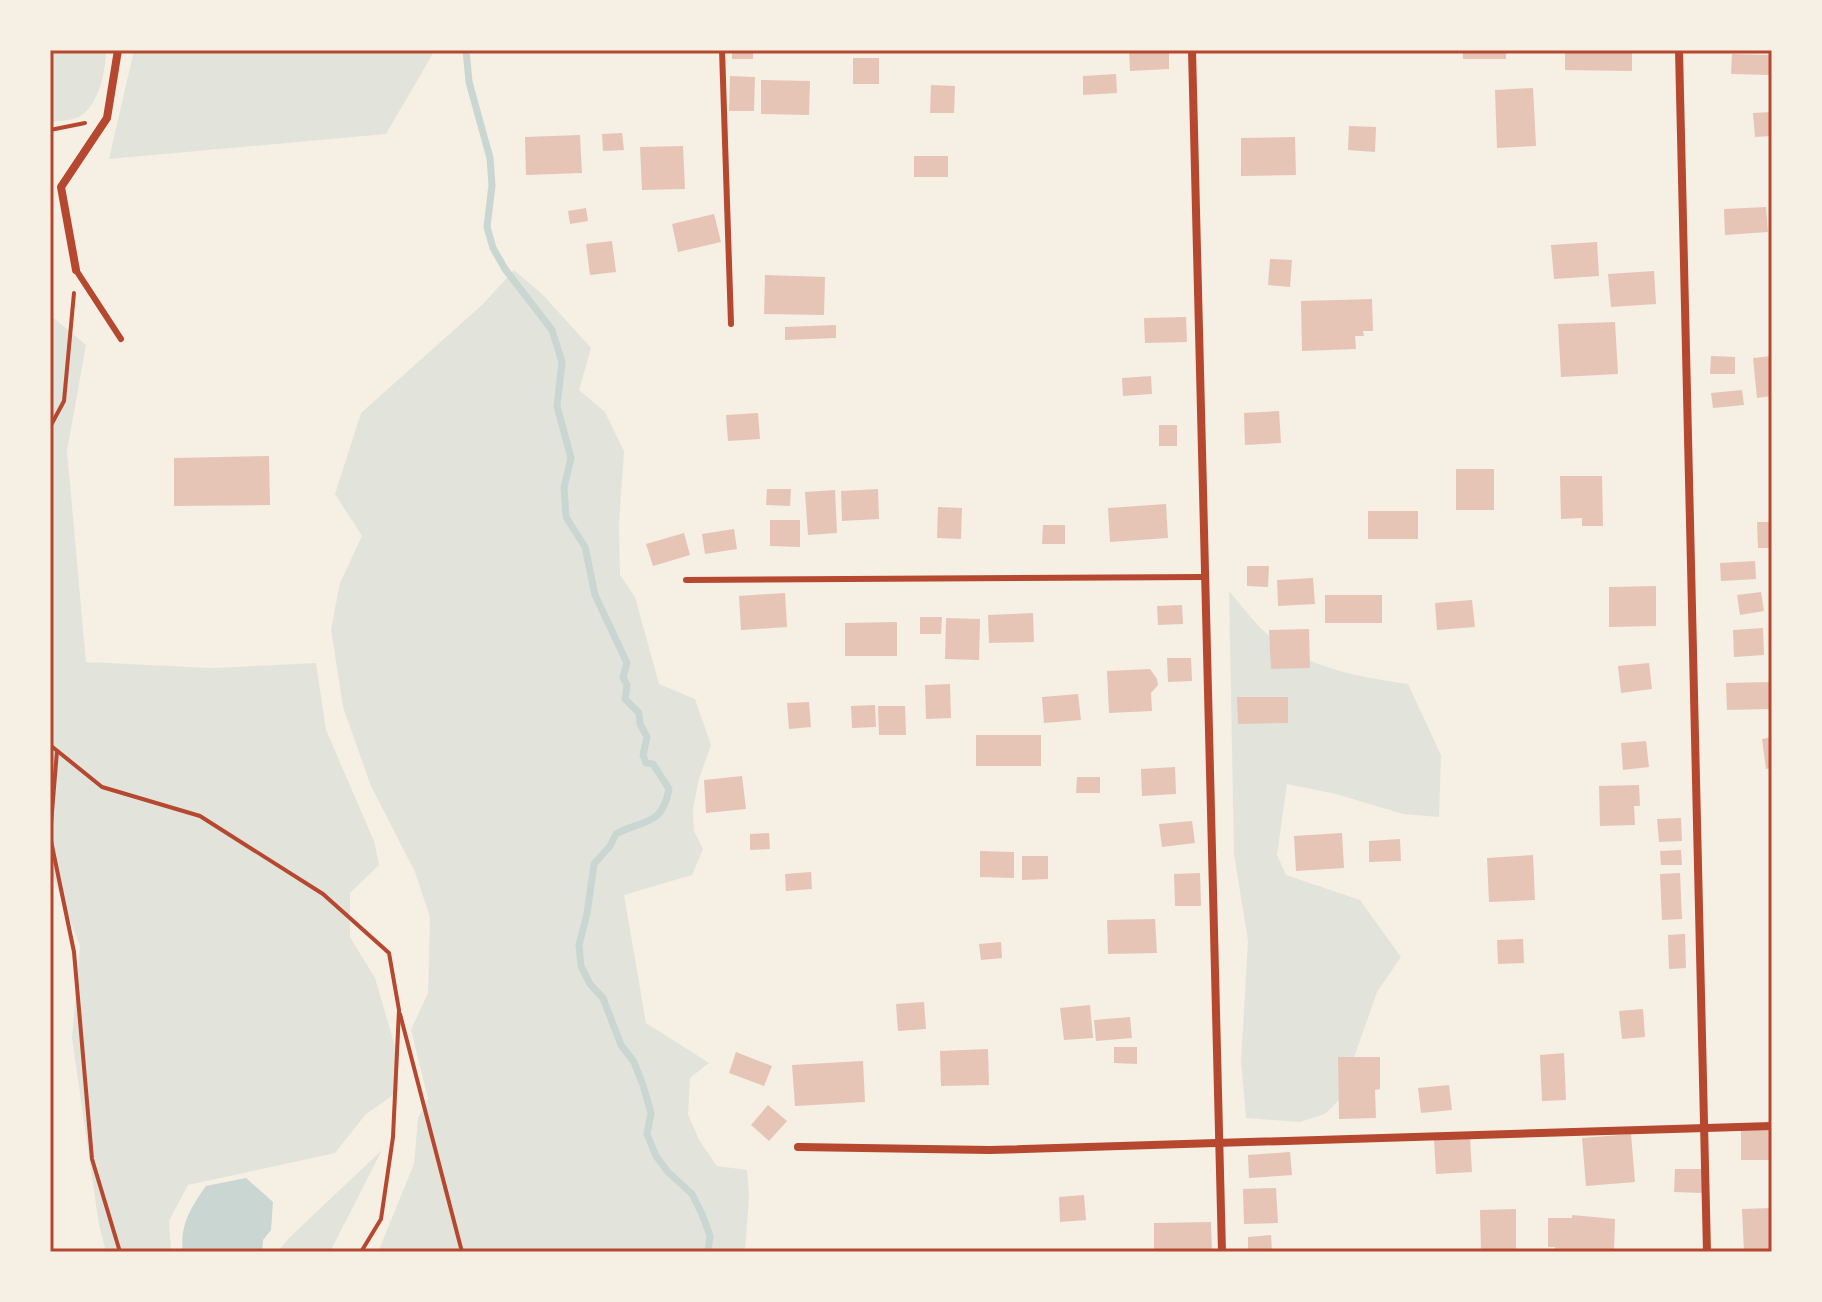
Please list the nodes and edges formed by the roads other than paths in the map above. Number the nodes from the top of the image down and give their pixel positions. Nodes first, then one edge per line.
1 (118, 50) edge
2 (722, 50) edge
3 (1192, 50) edge
4 (1679, 50) edge
5 (76, 270) joint
6 (731, 324) dead end
7 (121, 339) dead end
8 (1204, 577) junction
9 (686, 580) dead end
10 (1772, 1126) edge
11 (1704, 1128) junction
12 (1220, 1143) junction
13 (798, 1147) dead end
14 (1222, 1252) edge
15 (1707, 1252) edge

1 - 5 street
2 - 6 lane
3 - 8 street
4 - 11 street
5 - 7 lane
8 - 9 lane
8 - 12 street
10 - 11 street
11 - 12 street
11 - 15 street
12 - 13 street
12 - 14 street

